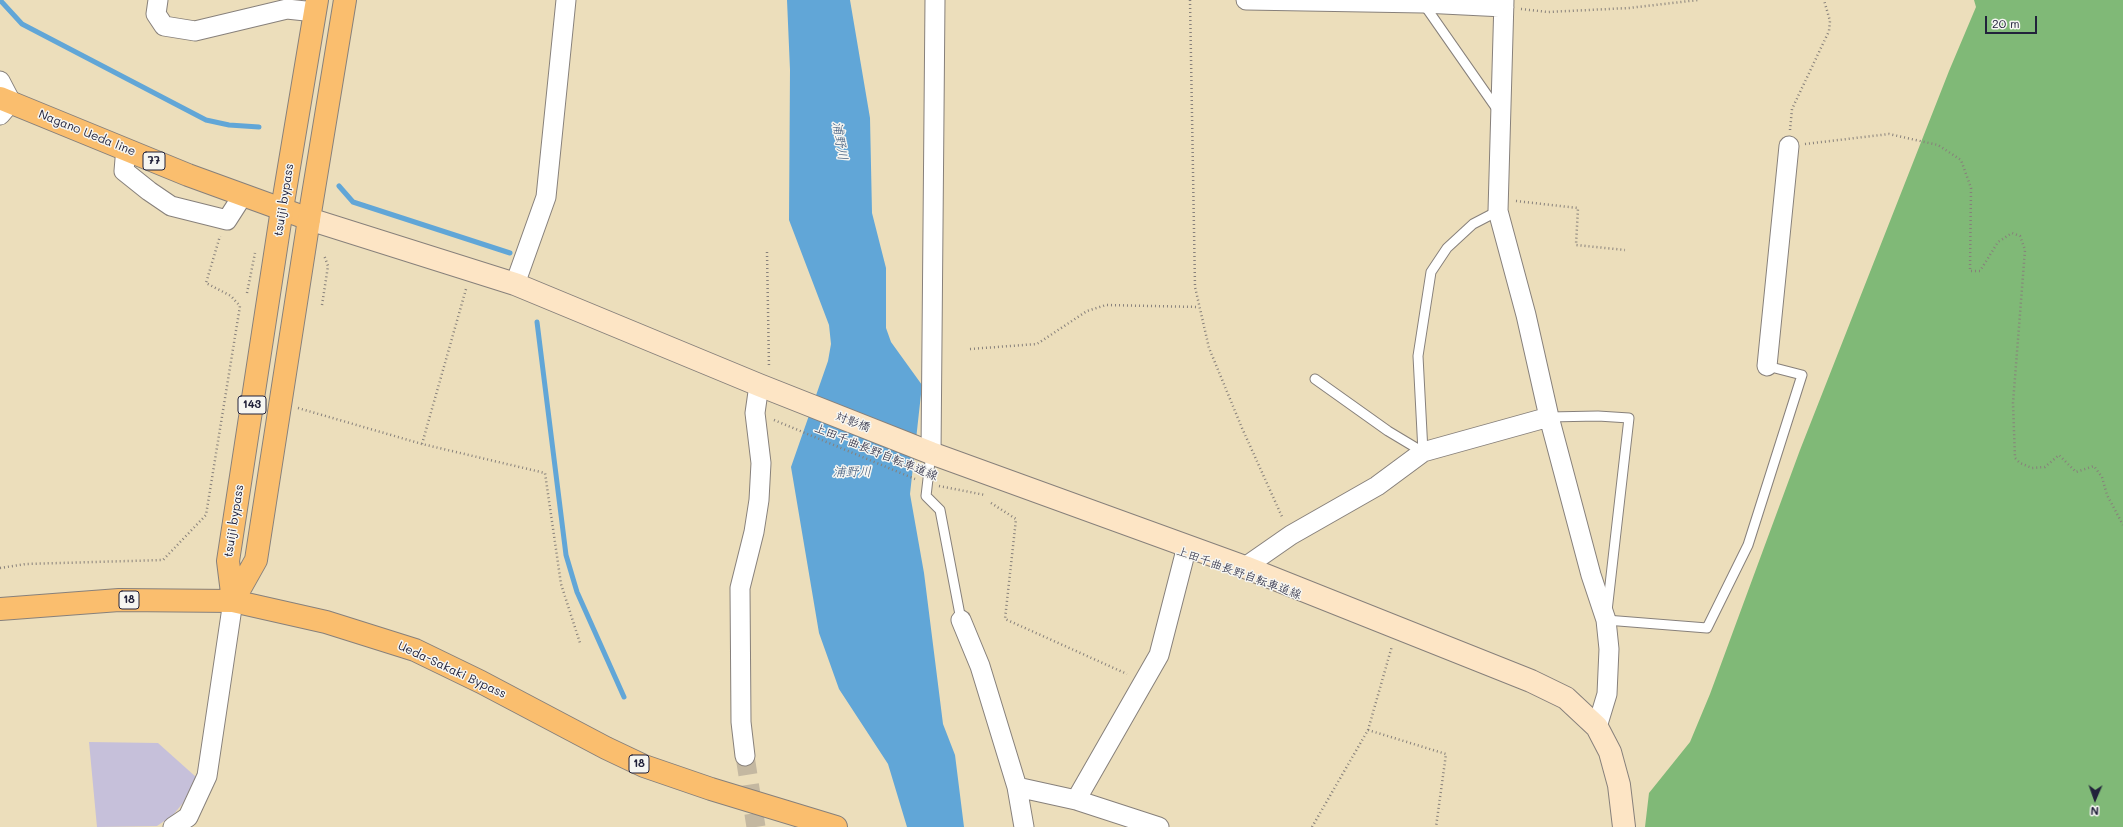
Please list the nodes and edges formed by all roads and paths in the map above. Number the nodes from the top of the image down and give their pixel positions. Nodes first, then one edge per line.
1 (158, 0) edge
2 (346, 0) edge
3 (566, 0) edge
4 (936, 0) edge
5 (1190, 0) edge
6 (1246, 0) edge
7 (1698, 0) edge
8 (1824, 0) edge
9 (1422, 1) edge
10 (1504, 4) edge
11 (316, 6) edge
12 (0, 81) edge
13 (4, 105) edge
14 (1502, 117) junction
15 (1789, 146) junction
16 (129, 150) junction
17 (243, 194) junction
18 (1498, 205) junction
19 (282, 209) junction
20 (309, 219) junction
21 (227, 220) junction
22 (1625, 250) dead end
23 (767, 252) dead end
24 (253, 254) dead end
25 (324, 255) dead end
26 (472, 270) junction
27 (515, 284) junction
28 (247, 293) dead end
29 (322, 305) dead end
30 (1198, 307) junction
31 (970, 349) dead end
32 (1768, 366) joint
33 (1315, 379) dead end
34 (770, 390) junction
35 (281, 402) junction
36 (1549, 417) junction
37 (779, 422) dead end
38 (422, 444) junction
39 (926, 451) junction
40 (1423, 452) junction
41 (923, 482) junction
42 (990, 496) dead end
43 (991, 503) dead end
44 (2123, 525) edge
45 (1291, 536) junction
46 (1187, 546) junction
47 (1245, 567) junction
48 (0, 568) edge
49 (233, 601) junction
50 (0, 609) edge
51 (961, 620) joint
52 (1606, 620) junction
53 (1396, 627) junction
54 (580, 643) dead end
55 (1144, 681) junction
56 (1597, 727) junction
57 (1368, 730) junction
58 (745, 756) tunnel mouth
59 (1017, 787) junction
60 (1076, 800) junction
61 (173, 827) edge
62 (836, 827) edge
63 (1024, 827) edge
64 (1159, 827) edge
65 (1312, 827) edge
66 (1436, 827) edge
67 (1624, 827) edge

1 - 11 street
2 - 20 main road, 143
3 - 27 street
4 - 39 street
5 - 30 path
6 - 9 street
7 - 10 path
8 - 15 path
9 - 10 street
9 - 14 lane
10 - 14 street
11 - 19 main road, tsuiji bypass / 143
12 - 13 street
13 - 16 main road, Nagano Ueda line / 77
14 - 18 street
15 - 32 street
15 - 44 path
16 - 17 main road, Nagano Ueda line / 77
16 - 21 street
17 - 19 main road, Nagano Ueda line / 77
17 - 21 street
18 - 22 path
18 - 36 street
18 - 40 lane
19 - 20 main road, Nagano Ueda line / 77
19 - 49 main road, tsuiji bypass / 143
20 - 26 street, 対影橋
20 - 35 main road, 143
21 - 48 path
23 - 34 path
24 - 28 path
25 - 29 path
26 - 27 street, 対影橋
26 - 38 path
27 - 34 street, 対影橋
30 - 31 path
30 - 45 path
32 - 52 lane
33 - 40 lane
34 - 39 street, 対影橋
34 - 58 street
35 - 38 path
35 - 49 main road, 143
36 - 40 street
36 - 52 street
36 - 52 lane
37 - 41 path, 上田千曲長野自転車道線
38 - 54 path
39 - 41 lane
39 - 46 street, 対影橋
40 - 45 street
41 - 42 path, 上田千曲長野自転車道線
41 - 51 lane
43 - 55 path
45 - 47 street
46 - 47 street, 対影橋
46 - 55 street
47 - 53 street, 対影橋
49 - 50 main road, Ueda-Sakaki Bypass / 18
49 - 61 street
49 - 62 main road, Ueda-Sakaki Bypass / 18
51 - 59 street
52 - 56 street
53 - 56 street, 対影橋
53 - 57 path
55 - 60 street
56 - 67 street, 対影橋
57 - 65 path
57 - 66 path
59 - 60 street
59 - 63 street
60 - 64 street

